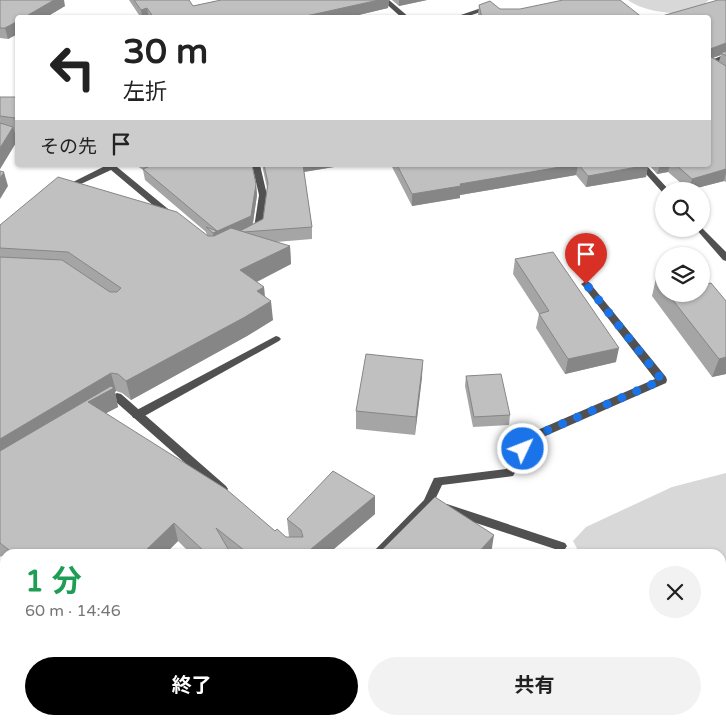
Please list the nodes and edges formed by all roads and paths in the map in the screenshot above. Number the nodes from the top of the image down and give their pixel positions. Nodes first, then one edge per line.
1 (385, 0) edge
2 (484, 0) edge
3 (491, 7) junction
4 (497, 12) edge
5 (403, 15) edge
6 (465, 15) edge
7 (726, 56) edge
8 (711, 64) edge
9 (0, 132) edge
10 (15, 136) edge
11 (110, 167) edge
12 (113, 167) edge
13 (256, 167) edge
14 (644, 167) edge
15 (658, 182) edge
16 (60, 190) edge
17 (177, 221) edge
18 (249, 234) edge
19 (707, 237) edge
20 (726, 258) edge
21 (586, 284) dead end
22 (276, 339) dead end
23 (100, 408) edge
24 (137, 415) junction
25 (232, 497) edge
26 (428, 502) junction
27 (560, 546) dead end
28 (382, 549) edge

1 - 5 street
2 - 3 street
3 - 4 street
3 - 6 street
7 - 8 street
9 - 10 street
11 - 16 street
12 - 17 street
13 - 18 street
14 - 15 street
19 - 20 street
21 - 26 street
22 - 24 street
23 - 24 street
24 - 25 street
26 - 27 street
26 - 28 street

